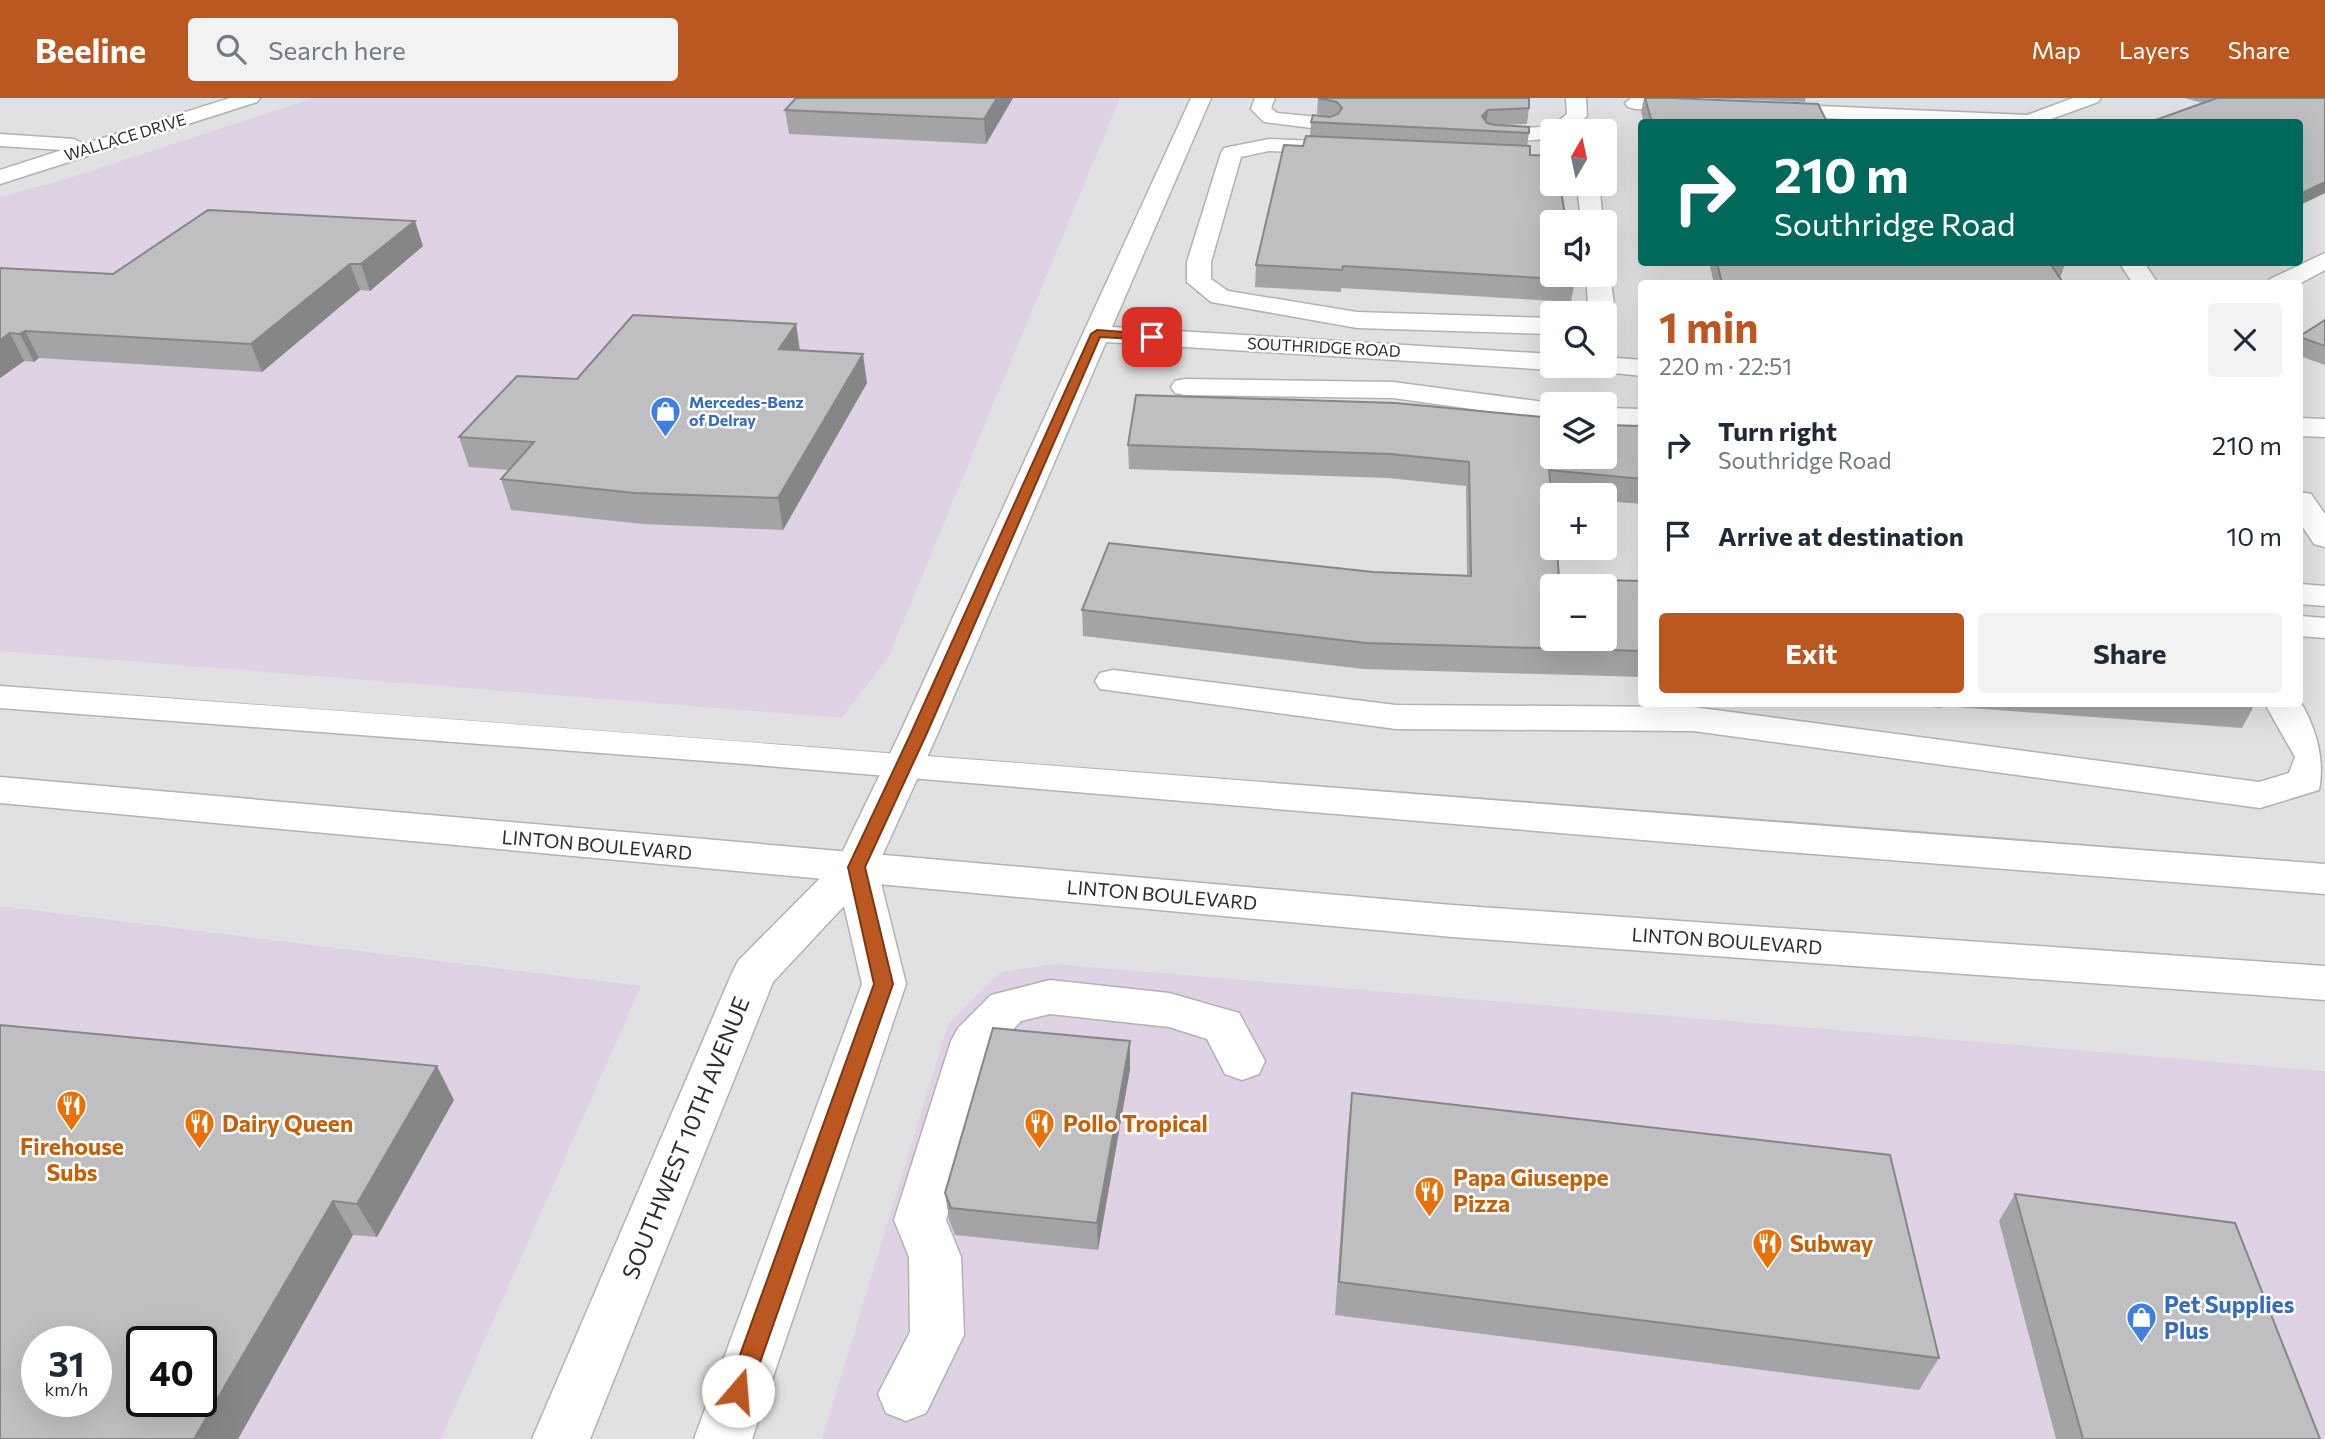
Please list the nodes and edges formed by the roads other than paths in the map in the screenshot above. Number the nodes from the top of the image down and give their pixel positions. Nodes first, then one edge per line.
1 (250, 98) edge
2 (1201, 98) edge
3 (1265, 98) edge
4 (1576, 98) edge
5 (2014, 98) edge
6 (2091, 98) edge
7 (1635, 103) dead end
8 (1716, 107) edge
9 (1744, 108) edge
10 (1967, 119) edge
11 (2026, 119) edge
12 (2036, 119) edge
13 (1349, 125) edge
14 (1457, 130) edge
15 (0, 140) edge
16 (97, 146) junction
17 (1363, 150) edge
18 (5, 172) edge
19 (2325, 260) edge
20 (2287, 280) edge
21 (1357, 320) junction
22 (1540, 326) edge
23 (1097, 334) junction
24 (1372, 350) junction
25 (1540, 361) edge
26 (1617, 366) edge
27 (1638, 368) edge
28 (1185, 387) dead end
29 (1393, 390) junction
30 (1540, 409) edge
31 (1617, 417) edge
32 (1638, 418) edge
33 (2303, 427) edge
34 (2325, 428) edge
35 (2303, 505) edge
36 (2325, 537) edge
37 (2303, 594) edge
38 (2325, 596) edge
39 (2303, 626) edge
40 (2325, 628) edge
41 (1113, 681) dead end
42 (0, 696) edge
43 (2285, 707) edge
44 (904, 766) junction
45 (0, 790) edge
46 (856, 867) junction
47 (2325, 879) edge
48 (2325, 983) edge
49 (1242, 1061) dead end
50 (906, 1394) dead end
51 (561, 1439) edge
52 (723, 1439) edge

1 - 16 street, WALLACE DRIVE
2 - 23 street, SOUTHWEST 10TH AVENUE
3 - 13 street
4 - 14 street
5 - 11 street
6 - 12 street
7 - 8 street
9 - 10 street
15 - 16 street
16 - 18 street, WALLACE DRIVE
17 - 21 street
19 - 20 street
21 - 22 street
21 - 24 street
23 - 24 street, SOUTHRIDGE ROAD
23 - 44 street, SOUTHWEST 10TH AVENUE
24 - 25 street, SOUTHRIDGE ROAD
24 - 29 street
26 - 27 street
28 - 29 street
29 - 30 street
31 - 32 street
33 - 34 street
35 - 36 street
37 - 38 street
39 - 40 street
41 - 43 street
42 - 44 street
44 - 46 street, SOUTHWEST 10TH AVENUE
44 - 47 street
45 - 46 street, LINTON BOULEVARD
46 - 48 street, LINTON BOULEVARD
46 - 51 street, SOUTHWEST 10TH AVENUE
46 - 52 street
49 - 50 street

